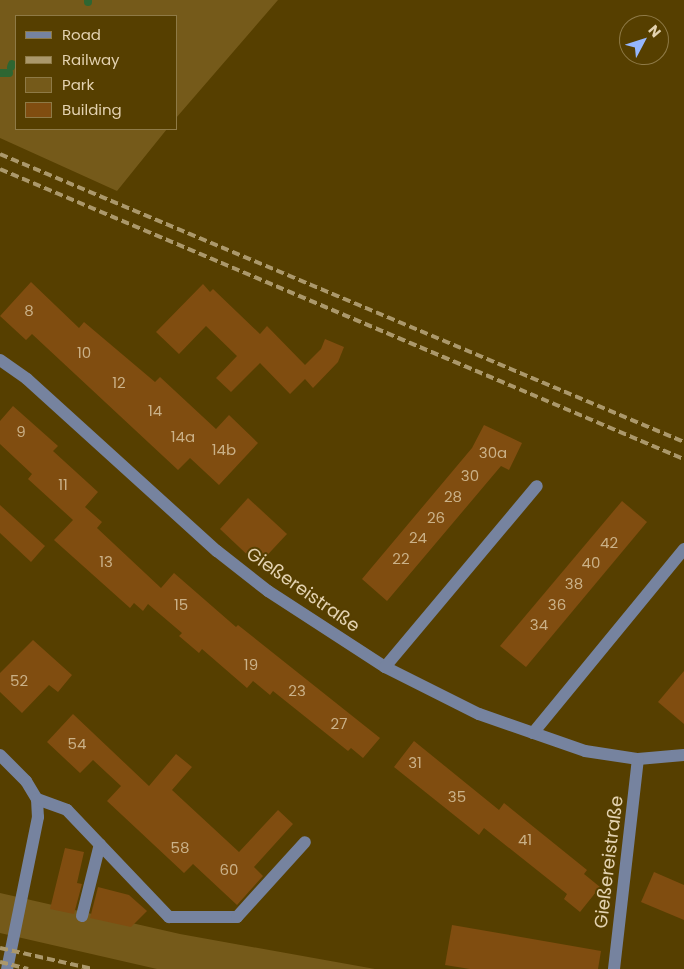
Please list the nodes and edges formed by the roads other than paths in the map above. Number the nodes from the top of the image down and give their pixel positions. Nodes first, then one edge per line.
1 (0, 360) edge
2 (536, 486) dead end
3 (684, 549) edge
4 (385, 667) junction
5 (533, 734) junction
6 (0, 755) edge
7 (684, 755) edge
8 (638, 759) junction
9 (37, 799) junction
10 (305, 842) dead end
11 (100, 844) junction
12 (82, 916) dead end
13 (7, 969) edge
14 (614, 969) edge

1 - 4 street, Gießereistraße
2 - 4 street
3 - 5 street
4 - 5 street, Gießereistraße
5 - 8 street, Gießereistraße
6 - 9 street
7 - 8 street, Gießereistraße
8 - 14 street, Gießereistraße
9 - 11 street
9 - 13 street
10 - 11 street
11 - 12 street

